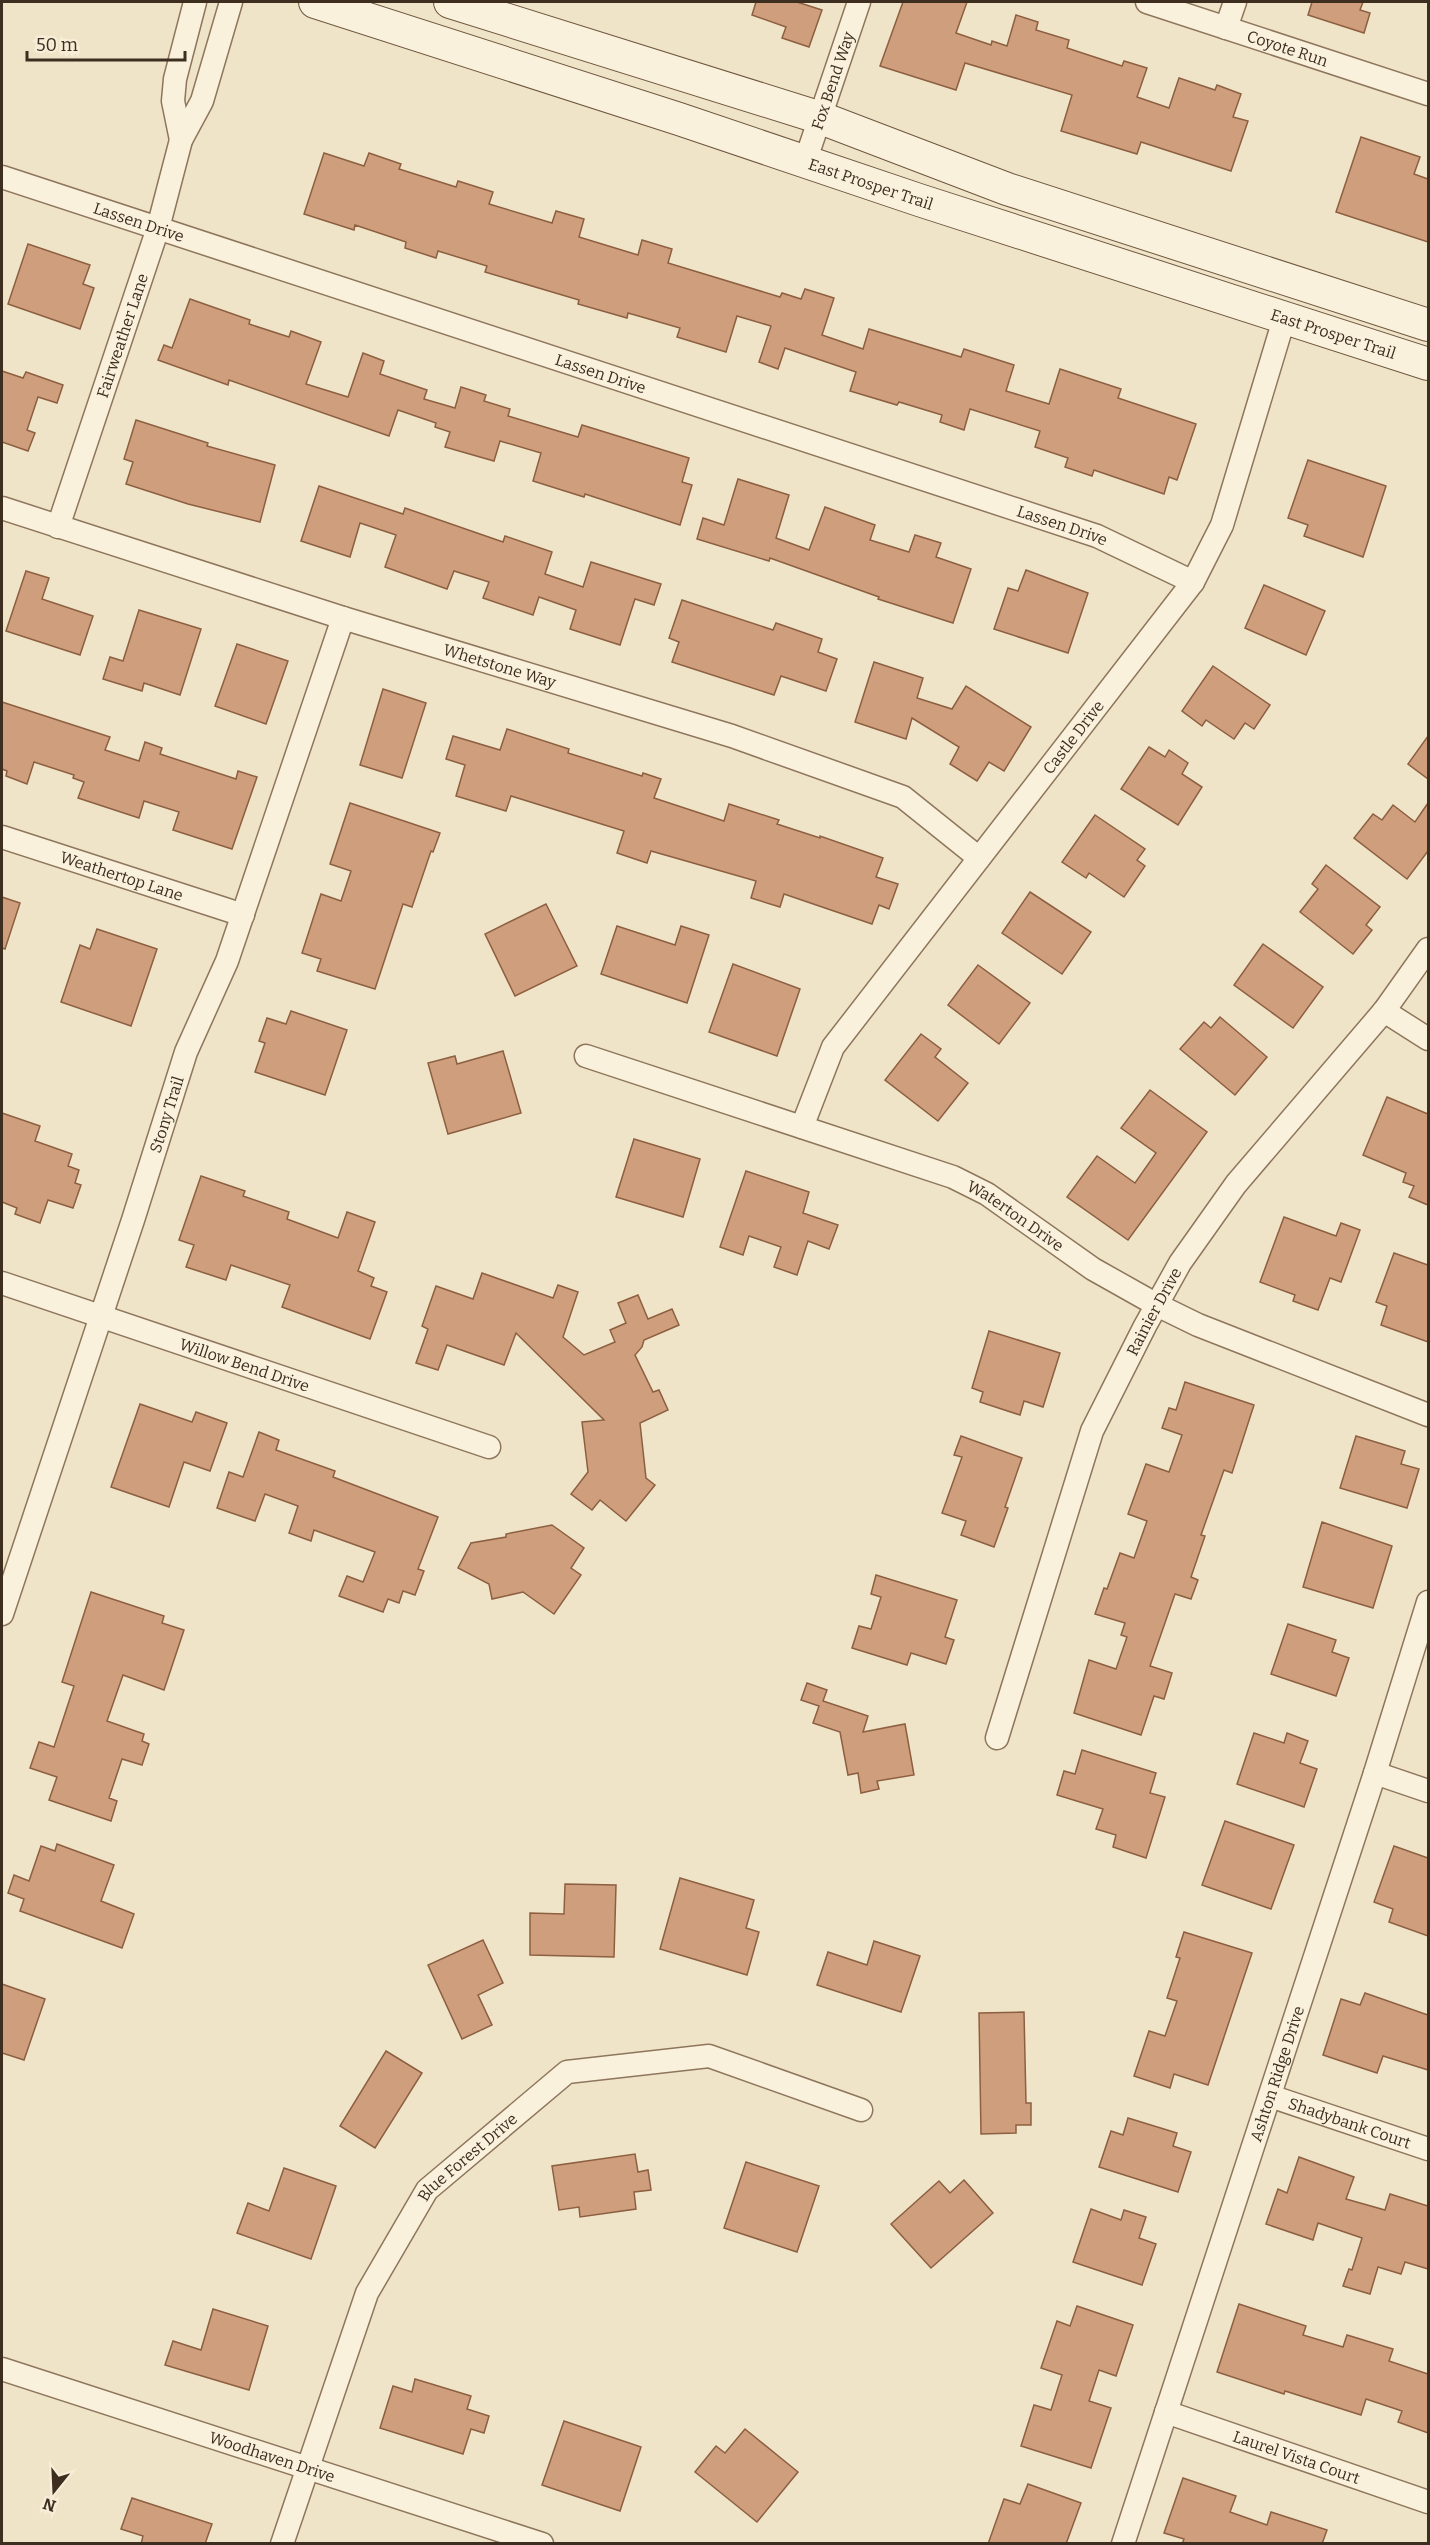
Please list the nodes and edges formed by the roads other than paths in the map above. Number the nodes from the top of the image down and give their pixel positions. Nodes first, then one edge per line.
1 (195, 2) edge
2 (231, 2) edge
3 (315, 2) edge
4 (450, 2) edge
5 (859, 2) edge
6 (1147, 2) edge
7 (1235, 2) edge
8 (1226, 28) junction
9 (1428, 94) edge
10 (821, 118) junction
11 (181, 140) junction
12 (805, 162) junction
13 (2, 177) edge
14 (158, 228) junction
15 (1285, 316) junction
16 (1428, 325) edge
17 (1428, 364) edge
18 (2, 508) edge
19 (58, 527) junction
20 (1193, 582) junction
21 (343, 618) junction
22 (2, 837) edge
23 (979, 858) junction
24 (243, 915) junction
25 (1428, 949) edge
26 (1384, 1011) junction
27 (1428, 1040) edge
28 (586, 1056) dead end
29 (802, 1127) junction
30 (2, 1283) edge
31 (1157, 1305) junction
32 (100, 1316) junction
33 (1428, 1414) edge
34 (489, 1447) dead end
35 (1428, 1602) edge
36 (2, 1614) edge
37 (997, 1738) dead end
38 (1375, 1773) junction
39 (1428, 1791) edge
40 (1269, 2096) junction
41 (861, 2110) dead end
42 (1428, 2149) edge
43 (2, 2369) edge
44 (1166, 2412) junction
45 (307, 2467) junction
46 (1428, 2502) edge
47 (282, 2544) edge
48 (542, 2544) edge
49 (1123, 2544) edge

1 - 11 street, Fairweather Lane
2 - 11 street, Fairweather Lane
3 - 12 main road, East Prosper Trail
4 - 10 main road
5 - 10 street, Fox Bend Way
6 - 8 street, Coyote Run
7 - 8 street
8 - 9 street, Coyote Run
10 - 12 street, Fox Bend Way
10 - 16 main road
11 - 14 street, Fairweather Lane
12 - 15 main road, East Prosper Trail
13 - 14 street, Lassen Drive
14 - 19 street, Fairweather Lane
14 - 20 street, Lassen Drive
15 - 17 main road, East Prosper Trail
15 - 20 street, Castle Drive
18 - 19 street, Whetstone Way
19 - 21 street, Whetstone Way
20 - 23 street, Castle Drive
21 - 23 street, Whetstone Way
21 - 24 street, Stony Trail
22 - 24 street, Weathertop Lane
23 - 29 street, Castle Drive
24 - 32 street, Stony Trail
25 - 26 street, Rainier Drive
26 - 27 street
26 - 31 street, Rainier Drive
28 - 29 street, Waterton Drive
29 - 31 street, Waterton Drive
30 - 32 street, Willow Bend Drive
31 - 33 street, Waterton Drive
31 - 37 street, Rainier Drive
32 - 34 street, Willow Bend Drive
32 - 36 street, Stony Trail
35 - 38 street, Ashton Ridge Drive
38 - 39 street
38 - 40 street, Ashton Ridge Drive
40 - 42 street, Shadybank Court
40 - 44 street, Ashton Ridge Drive
41 - 45 street, Blue Forest Drive
43 - 45 street, Woodhaven Drive
44 - 46 street, Laurel Vista Court
44 - 49 street, Ashton Ridge Drive
45 - 47 street, Blue Forest Drive
45 - 48 street, Woodhaven Drive

